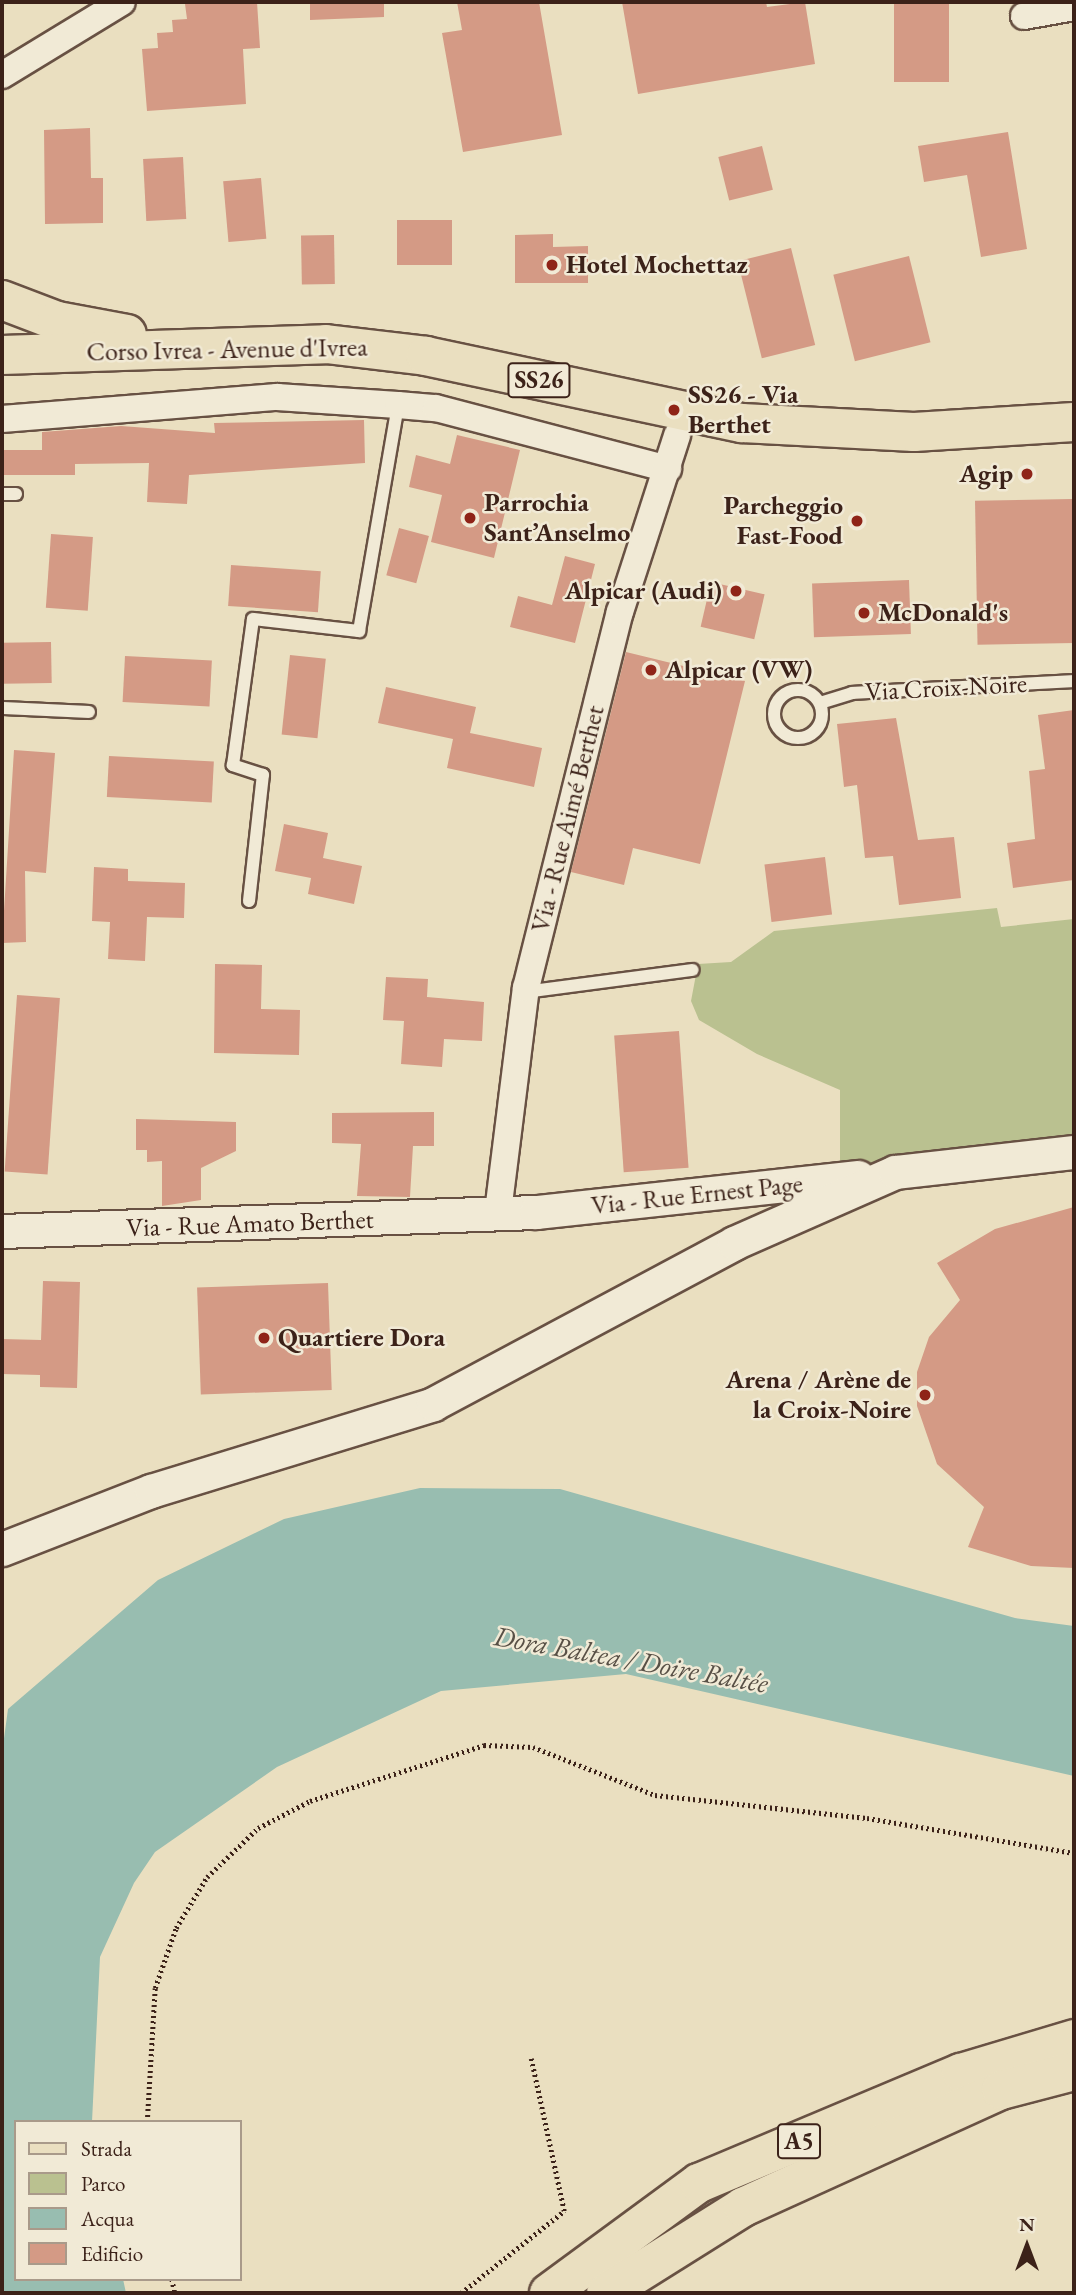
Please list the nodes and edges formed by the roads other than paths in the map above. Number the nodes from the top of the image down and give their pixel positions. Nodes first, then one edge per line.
1 (122, 2) edge
2 (1074, 6) edge
3 (1024, 16) dead end
4 (2, 75) edge
5 (2, 300) edge
6 (223, 347) junction
7 (2, 355) edge
8 (2, 381) edge
9 (398, 405) junction
10 (2, 419) edge
11 (1074, 422) edge
12 (1074, 446) edge
13 (672, 452) junction
14 (2, 494) edge
15 (16, 494) dead end
16 (1074, 681) edge
17 (820, 703) junction
18 (2, 708) edge
19 (89, 712) dead end
20 (249, 901) dead end
21 (693, 970) dead end
22 (525, 992) junction
23 (1074, 1152) edge
24 (895, 1172) junction
25 (498, 1212) junction
26 (2, 1231) edge
27 (2, 1549) edge
28 (1074, 2039) edge
29 (1074, 2071) edge
30 (549, 2293) edge
31 (606, 2293) edge

1 - 4 street
2 - 3 street
5 - 6 main road
6 - 7 main road, Corso Ivrea - Avenue d'Ivrea / SS26
6 - 11 main road, Corso Ivrea - Avenue d'Ivrea / SS26
8 - 13 main road
9 - 10 street
9 - 13 street
9 - 20 lane
12 - 13 main road
13 - 22 street, Via - Rue Aimé Berthet
14 - 15 lane
16 - 17 lane, Via Croix-Noire
17 - 17 lane
18 - 19 lane
21 - 22 lane
22 - 25 street, Via - Rue Aimé Berthet
23 - 24 street, Via - Rue Ernest Page
24 - 25 street, Via - Rue Ernest Page
24 - 27 street
25 - 26 street, Via - Rue Amato Berthet
28 - 30 main road, A5
29 - 31 main road, A5

